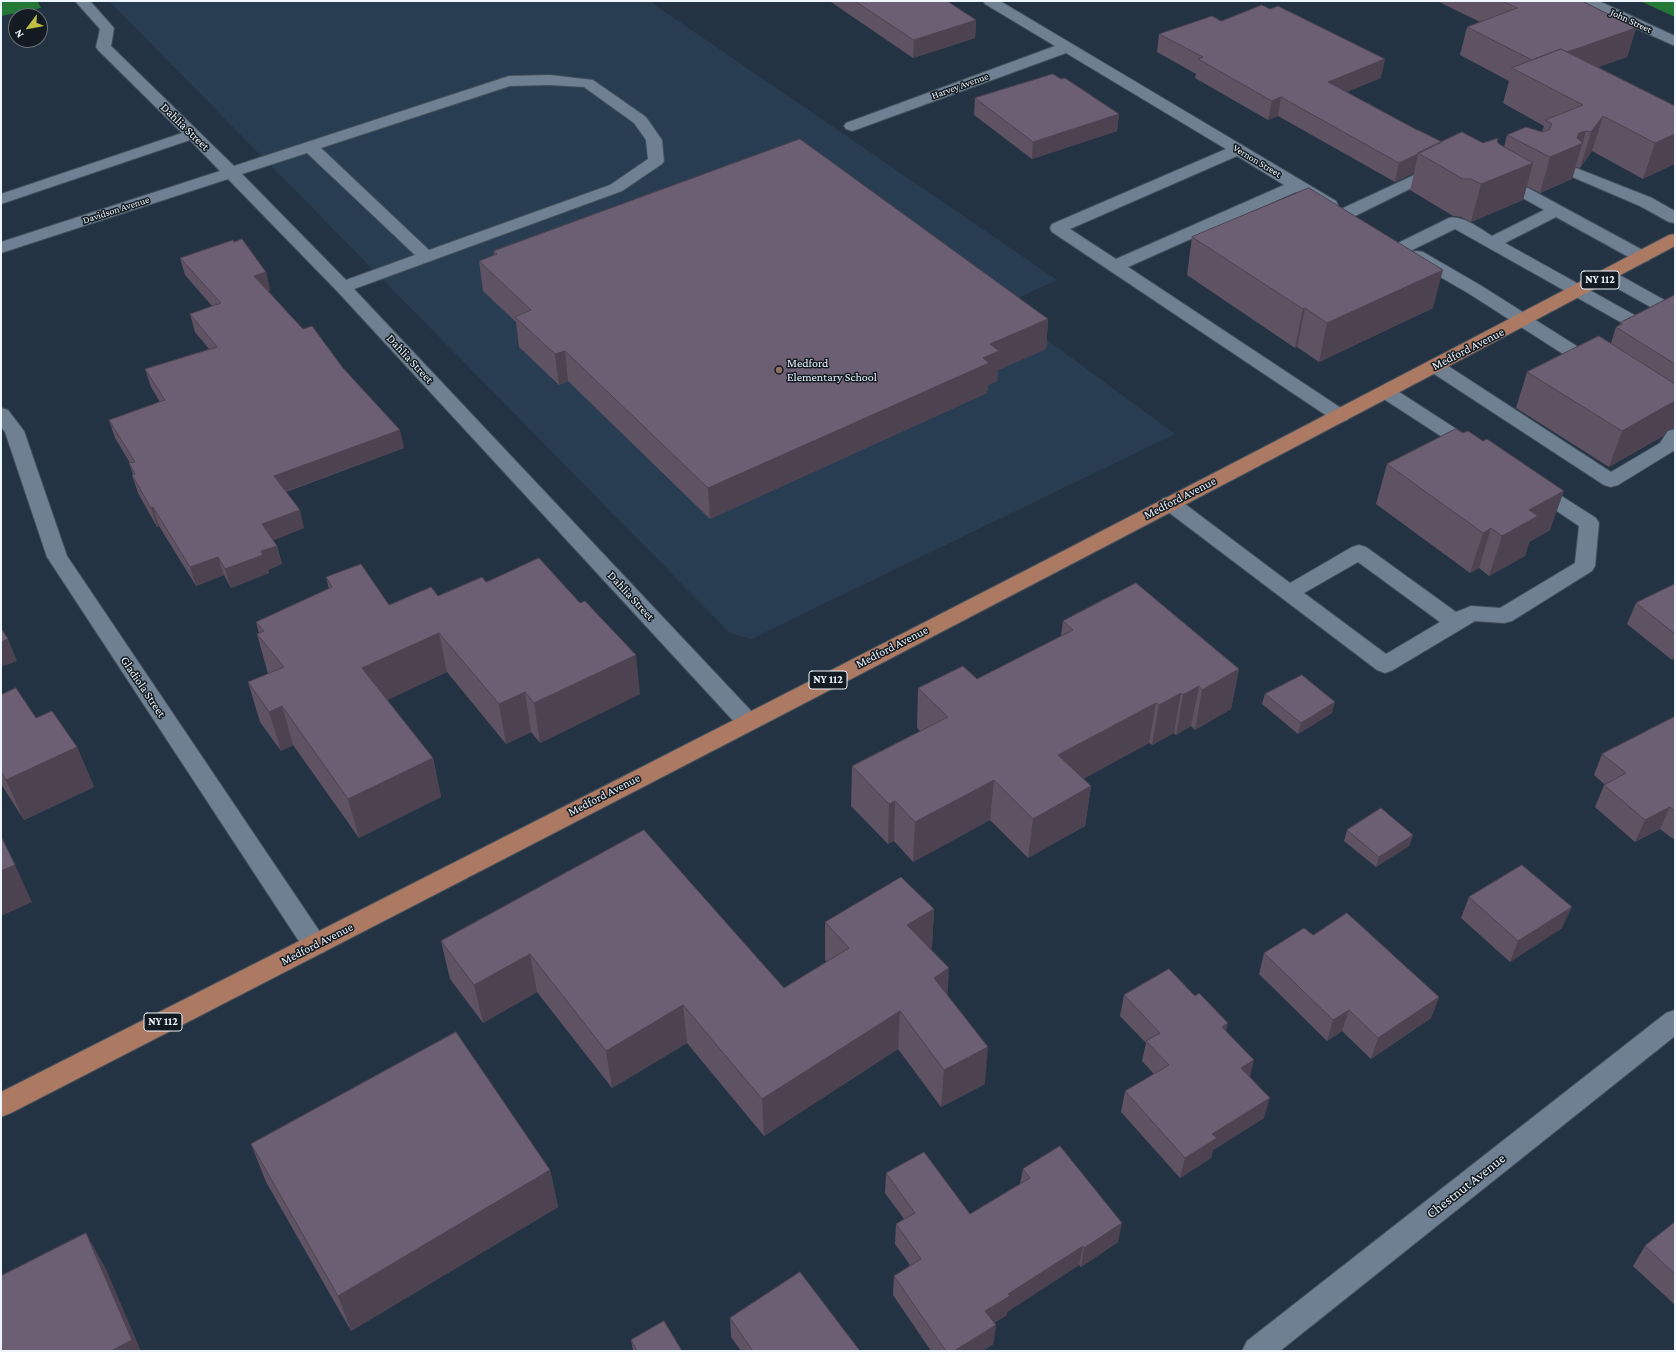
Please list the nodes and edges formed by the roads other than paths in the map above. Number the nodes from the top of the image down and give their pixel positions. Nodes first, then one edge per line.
1 (82, 1) edge
2 (990, 1) edge
3 (1587, 1) edge
4 (1675, 42) edge
5 (1067, 46) junction
6 (852, 126) dead end
7 (193, 134) junction
8 (310, 147) junction
9 (1238, 150) junction
10 (1449, 164) edge
11 (232, 173) junction
12 (1576, 173) edge
13 (1496, 177) edge
14 (1297, 186) junction
15 (1, 199) edge
16 (1557, 210) junction
17 (1675, 218) edge
18 (1675, 239) edge
19 (1491, 243) junction
20 (1, 248) edge
21 (426, 257) junction
22 (1642, 257) junction
23 (1115, 266) junction
24 (1608, 276) junction
25 (343, 287) junction
26 (1578, 292) junction
27 (1675, 313) edge
28 (1675, 317) edge
29 (1524, 320) junction
30 (1435, 366) junction
31 (1611, 376) edge
32 (1386, 392) junction
33 (1, 414) edge
34 (1340, 416) junction
35 (1675, 435) edge
36 (1490, 459) edge
37 (1516, 476) edge
38 (1170, 503) junction
39 (1290, 593) junction
40 (1456, 622) junction
41 (747, 721) junction
42 (315, 945) junction
43 (1675, 1021) edge
44 (1, 1105) edge
45 (1257, 1351) edge

1 - 7 street, Dahlia Street
2 - 5 street, Vernon Street
3 - 4 street, John Street
5 - 6 street, Harvey Avenue
5 - 9 street, Vernon Street
7 - 11 street, Dahlia Street
7 - 15 street
8 - 11 street, Davidson Avenue
8 - 21 street
8 - 21 street, Davidson Avenue
9 - 14 street, Vernon Street
9 - 23 street
10 - 14 street, Vernon Street
11 - 20 street, Davidson Avenue
11 - 25 street, Dahlia Street
12 - 17 street
13 - 16 street
14 - 23 street
16 - 19 street
16 - 22 street
18 - 22 main road, Medford Avenue / NY 112
19 - 26 street
19 - 29 street
21 - 25 street
22 - 24 main road, Medford Avenue / NY 112
23 - 34 street
24 - 26 main road, Medford Avenue / NY 112
24 - 27 street
25 - 41 street, Dahlia Street
26 - 28 street
26 - 29 main road, Medford Avenue / NY 112
29 - 30 main road, Medford Avenue / NY 112
29 - 31 street
30 - 32 main road, Medford Avenue / NY 112
30 - 35 street
32 - 34 main road, Medford Avenue / NY 112
32 - 36 street
33 - 42 street, Gladiola Street
34 - 38 main road, Medford Avenue / NY 112
37 - 40 street
38 - 39 street
38 - 41 main road, Medford Avenue / NY 112
39 - 40 street
39 - 40 street
41 - 42 main road, Medford Avenue / NY 112
42 - 44 main road, Medford Avenue / NY 112
43 - 45 street, Chestnut Avenue

